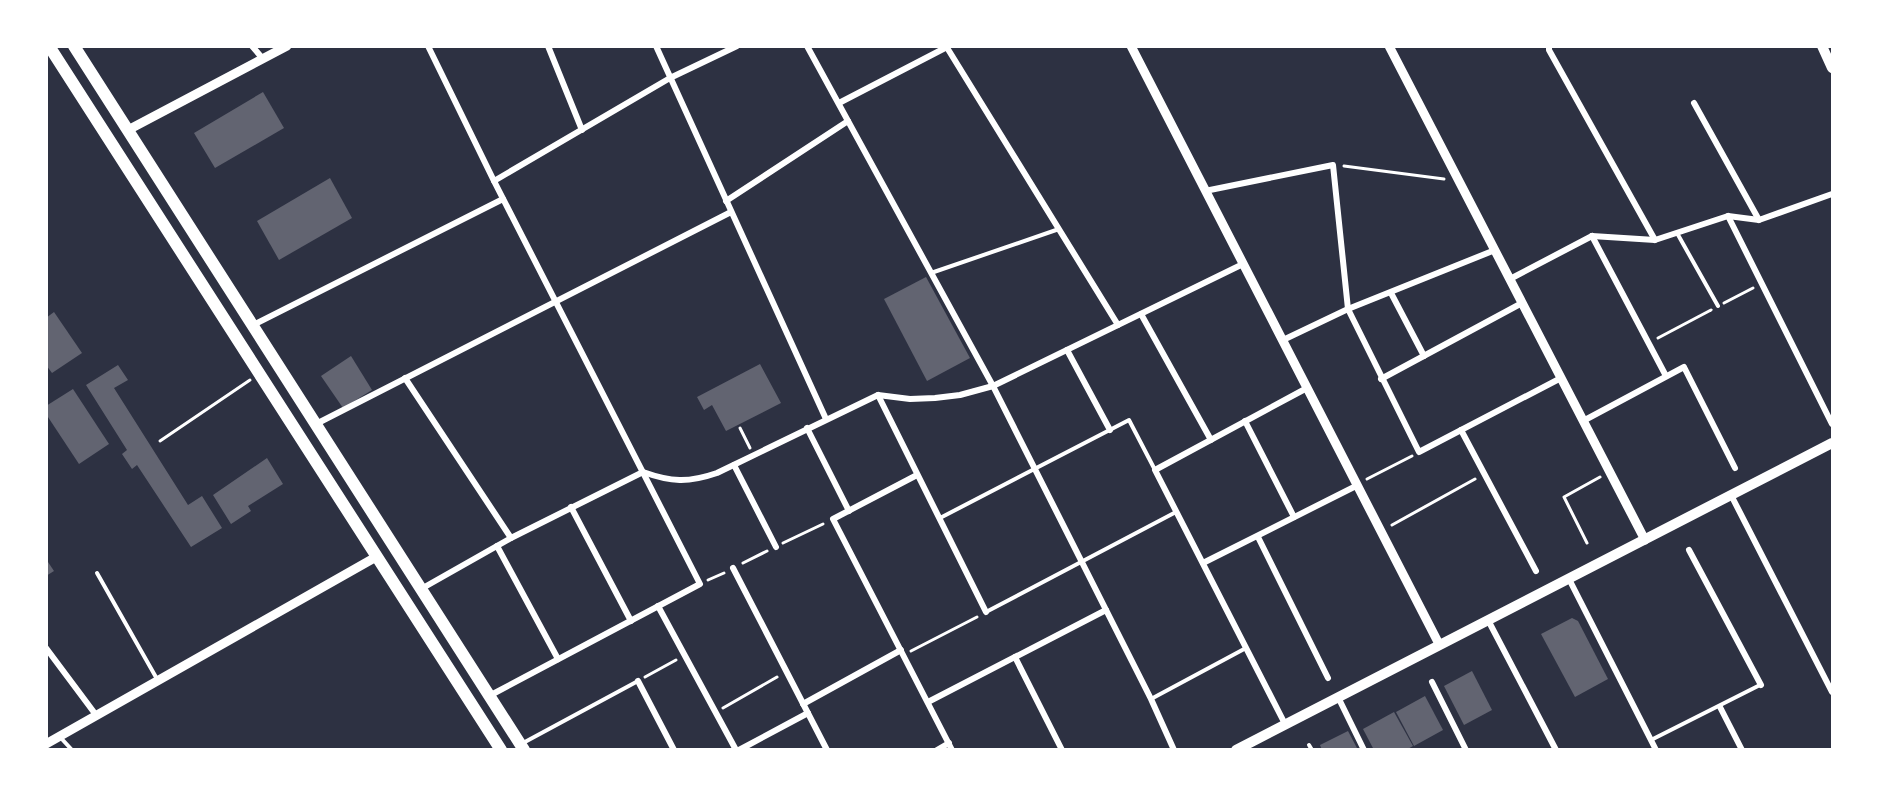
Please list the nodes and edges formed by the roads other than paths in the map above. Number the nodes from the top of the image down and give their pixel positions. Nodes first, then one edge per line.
1 (49, 46) edge
2 (74, 46) edge
3 (252, 46) edge
4 (287, 46) edge
5 (428, 46) edge
6 (548, 46) edge
7 (656, 46) edge
8 (736, 46) edge
9 (807, 46) edge
10 (1131, 46) edge
11 (1389, 46) edge
12 (1549, 46) edge
13 (1822, 46) edge
14 (946, 47) edge
15 (262, 59) junction
16 (1833, 68) edge
17 (670, 78) junction
18 (839, 103) junction
19 (1694, 103) dead end
20 (848, 121) junction
21 (128, 130) junction
22 (582, 130) junction
23 (494, 181) junction
24 (1206, 191) junction
25 (1833, 194) edge
26 (503, 199) junction
27 (726, 201) junction
28 (731, 212) junction
29 (1728, 216) junction
30 (1759, 220) junction
31 (1059, 229) junction
32 (1677, 233) junction
33 (1592, 236) junction
34 (1655, 240) junction
35 (1495, 250) junction
36 (1243, 264) junction
37 (930, 273) junction
38 (1510, 279) junction
39 (1391, 293) junction
40 (555, 302) junction
41 (1522, 303) junction
42 (1718, 306) road end
43 (1348, 309) junction
44 (1141, 314) junction
45 (252, 325) junction
46 (1118, 325) junction
47 (1283, 340) junction
48 (1066, 350) junction
49 (1424, 356) junction
50 (1666, 376) junction
51 (405, 378) junction
52 (1561, 378) junction
53 (1381, 379) junction
54 (993, 386) junction
55 (1307, 388) junction
56 (878, 395) junction
57 (826, 419) junction
58 (1245, 421) junction
59 (1583, 422) junction
60 (315, 424) junction
61 (1833, 424) edge
62 (807, 428) junction
63 (1110, 430) junction
64 (1461, 430) junction
65 (1211, 440) junction
66 (1833, 443) edge
67 (734, 465) junction
68 (1735, 468) dead end
69 (1035, 469) junction
70 (1155, 470) junction
71 (643, 472) junction
72 (917, 475) junction
73 (1358, 484) junction
74 (1731, 495) junction
75 (572, 507) junction
76 (849, 511) junction
77 (1177, 512) junction
78 (1294, 517) junction
79 (940, 518) junction
80 (1258, 537) junction
81 (511, 538) junction
82 (1645, 540) junction
83 (497, 546) junction
84 (776, 547) dead end
85 (1689, 550) dead end
86 (376, 557) junction
87 (1082, 562) junction
88 (1203, 563) junction
89 (733, 568) dead end
90 (1536, 571) dead end
91 (97, 573) dead end
92 (1569, 579) junction
93 (421, 589) junction
94 (658, 606) junction
95 (1106, 610) junction
96 (986, 612) joint
97 (1488, 620) junction
98 (631, 621) junction
99 (1439, 644) junction
100 (46, 648) edge
101 (1246, 648) junction
102 (902, 652) junction
103 (1015, 657) junction
104 (558, 659) junction
105 (1328, 678) dead end
106 (157, 681) junction
107 (638, 681) joint
108 (1432, 682) dead end
109 (1761, 685) joint
110 (1833, 692) edge
111 (489, 696) junction
112 (1338, 697) junction
113 (1151, 699) junction
114 (928, 702) junction
115 (803, 704) junction
116 (1720, 707) junction
117 (808, 713) junction
118 (96, 716) junction
119 (1285, 724) junction
120 (59, 736) junction
121 (1651, 740) junction
122 (46, 744) edge
123 (951, 746) edge
124 (522, 747) edge
125 (72, 750) edge
126 (501, 750) edge
127 (674, 750) edge
128 (738, 750) edge
129 (827, 750) edge
130 (937, 750) edge
131 (1062, 750) edge
132 (1174, 750) edge
133 (1236, 750) edge
134 (1364, 750) edge
135 (1466, 750) edge
136 (1556, 750) edge
137 (1656, 750) edge
138 (1742, 750) edge

1 - 86 main road
2 - 21 main road
3 - 15 street
4 - 15 street
5 - 23 street
6 - 22 street
7 - 17 street
8 - 17 street
9 - 18 street
10 - 24 street
11 - 35 street
12 - 34 street
13 - 16 main road
14 - 18 street
14 - 31 street
15 - 21 street
17 - 22 street
17 - 27 street
18 - 20 street
19 - 30 street
20 - 27 street
20 - 37 street
21 - 45 main road
22 - 23 street
23 - 26 street
24 - 36 street
24 - 43 street
25 - 30 street
26 - 40 street
26 - 45 street
27 - 28 street
28 - 40 street
28 - 57 street
29 - 30 street
29 - 32 street
29 - 61 street
31 - 37 lane
31 - 46 street
32 - 34 street
32 - 42 lane
33 - 34 street
33 - 38 street
33 - 50 street
35 - 38 street
35 - 39 street
36 - 44 street
36 - 47 street
37 - 54 street
38 - 41 street
39 - 43 street
39 - 49 street
40 - 51 street
40 - 71 street
41 - 49 street
41 - 52 street
43 - 47 street
43 - 53 street
44 - 46 street
44 - 65 street
45 - 60 main road
46 - 48 street
47 - 55 street
48 - 54 street
48 - 63 street
49 - 53 street
50 - 59 street
50 - 68 street
51 - 60 street
51 - 81 street
52 - 59 street
52 - 64 street
53 - 64 street
54 - 56 street
54 - 69 street
55 - 58 street
55 - 73 street
56 - 57 street
56 - 72 street
57 - 62 street
58 - 65 street
58 - 78 street
59 - 82 street
60 - 93 main road
62 - 67 street
62 - 76 street
63 - 69 lane
63 - 70 lane
64 - 90 street
65 - 70 street
66 - 74 main road
67 - 71 street
67 - 84 street
69 - 79 lane
69 - 87 street
70 - 77 street
71 - 75 street
71 - 94 street
72 - 76 street
72 - 79 street
73 - 78 street
73 - 99 street
74 - 82 main road
74 - 110 street
75 - 81 street
75 - 98 street
76 - 102 street
77 - 87 lane
77 - 88 street
78 - 80 street
79 - 96 street
80 - 88 street
80 - 105 street
81 - 83 street
82 - 92 main road
83 - 93 street
83 - 104 street
85 - 109 street
86 - 106 street
86 - 126 main road
87 - 95 street
87 - 96 lane
88 - 101 street
89 - 115 street
91 - 106 lane
92 - 97 main road
92 - 121 street
93 - 111 main road
94 - 98 street
94 - 128 street
95 - 103 street
95 - 113 street
97 - 99 main road
97 - 136 street
98 - 104 street
99 - 112 main road
100 - 118 street
101 - 113 lane
101 - 119 street
102 - 114 street
102 - 115 street
103 - 114 street
103 - 131 street
104 - 111 street
106 - 118 street
107 - 124 lane
107 - 127 street
108 - 135 street
109 - 116 lane
111 - 124 main road
112 - 119 main road
112 - 134 street
113 - 132 street
114 - 123 street
115 - 117 street
116 - 121 lane
116 - 138 street
117 - 128 street
117 - 129 street
118 - 120 street
119 - 133 main road
120 - 122 street
120 - 125 lane
121 - 137 street
123 - 130 street

